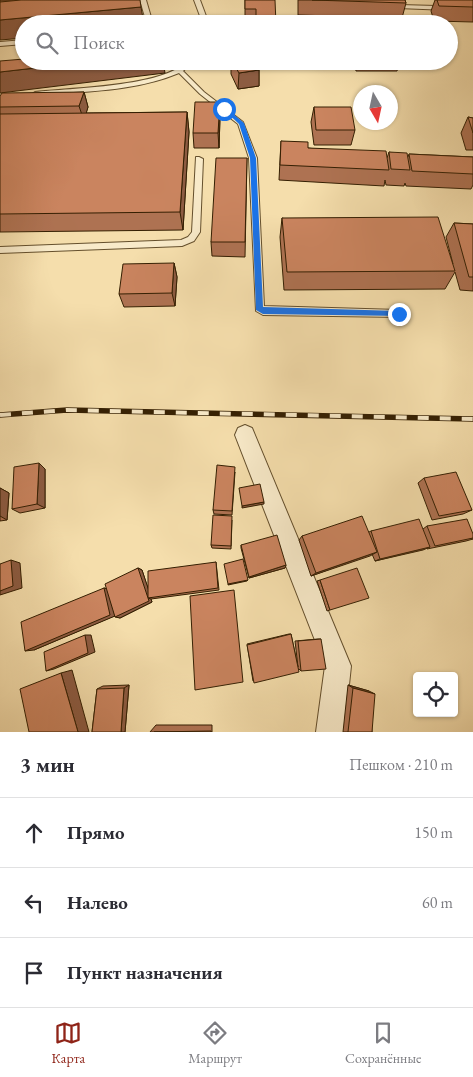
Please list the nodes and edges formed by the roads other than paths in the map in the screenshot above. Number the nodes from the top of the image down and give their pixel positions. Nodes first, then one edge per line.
1 (197, 0) edge
2 (144, 2) edge
3 (135, 6) edge
4 (400, 8) edge
5 (473, 9) edge
6 (148, 15) edge
7 (203, 15) edge
8 (15, 43) edge
9 (0, 44) edge
10 (180, 71) joint
11 (31, 94) edge
12 (199, 159) dead end
13 (0, 250) edge
14 (399, 314) dead end
15 (245, 435) dead end
16 (330, 732) edge

1 - 7 lane
2 - 3 lane
2 - 6 lane
4 - 5 lane
8 - 9 lane
10 - 11 lane
10 - 14 lane
12 - 13 lane
15 - 16 street

